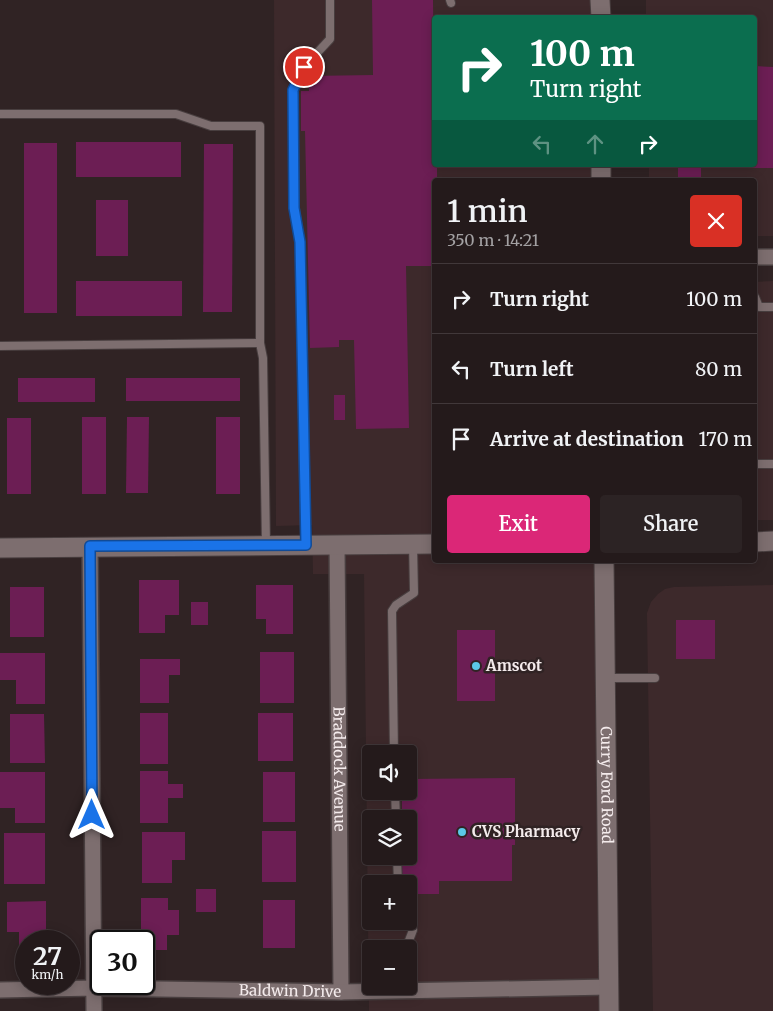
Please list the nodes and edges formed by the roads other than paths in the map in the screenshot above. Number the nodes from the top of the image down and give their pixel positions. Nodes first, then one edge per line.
1 (330, 0) edge
2 (600, 0) edge
3 (601, 15) edge
4 (0, 114) edge
5 (773, 256) edge
6 (757, 257) edge
7 (757, 307) edge
8 (773, 307) edge
9 (260, 343) junction
10 (0, 346) edge
11 (757, 464) edge
12 (773, 464) edge
13 (773, 541) edge
14 (757, 542) edge
15 (413, 544) junction
16 (432, 544) edge
17 (266, 545) junction
18 (306, 545) junction
19 (337, 545) junction
20 (90, 546) junction
21 (0, 548) edge
22 (604, 563) edge
23 (606, 678) junction
24 (655, 678) dead end
25 (394, 745) edge
26 (93, 930) edge
27 (609, 987) junction
28 (90, 988) edge
29 (155, 989) edge
30 (417, 989) edge
31 (0, 990) edge
32 (362, 991) edge
33 (341, 992) junction
34 (94, 995) edge
35 (94, 1011) edge
36 (609, 1011) edge

1 - 18 lane
2 - 3 street
4 - 9 lane
5 - 6 street
7 - 8 lane
9 - 10 lane
9 - 17 lane
11 - 12 lane
13 - 14 street
15 - 16 street
15 - 19 street
15 - 25 lane
17 - 18 street
17 - 20 street
18 - 19 street
19 - 33 street, Braddock Avenue
20 - 21 street
20 - 26 street
22 - 23 street, Curry Ford Road
23 - 24 lane
23 - 27 street, Curry Ford Road
27 - 30 street, Baldwin Drive
27 - 36 street, Curry Ford Road
28 - 31 street, Baldwin Drive
29 - 33 street, Baldwin Drive
32 - 33 street, Baldwin Drive
34 - 35 street

